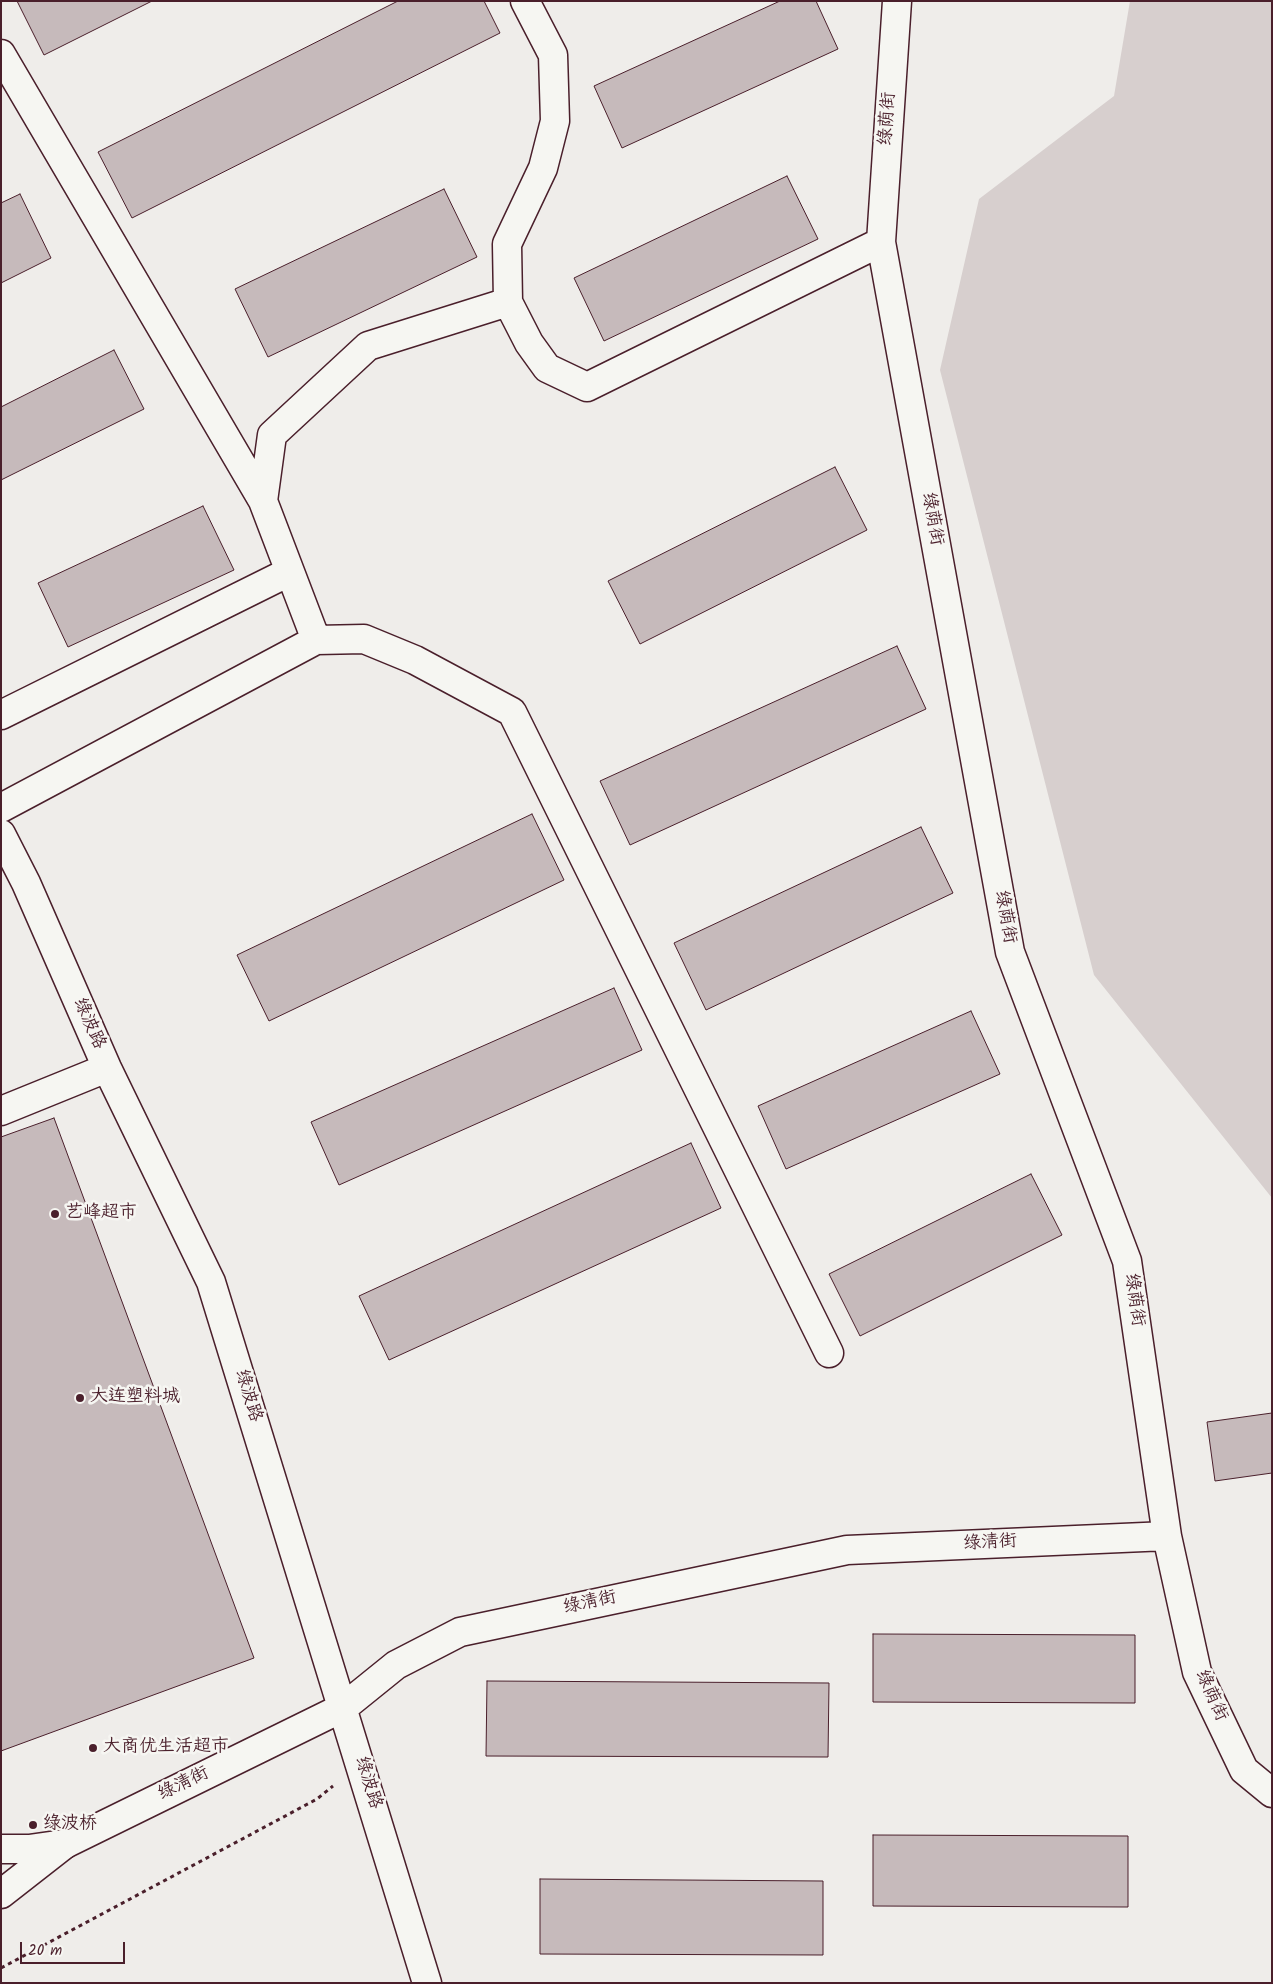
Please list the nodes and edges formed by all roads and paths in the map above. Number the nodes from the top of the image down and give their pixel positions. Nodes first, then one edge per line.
1 (525, 1) edge
2 (897, 1) edge
3 (1, 54) edge
4 (881, 242) junction
5 (508, 302) junction
6 (263, 501) junction
7 (289, 572) junction
8 (316, 640) junction
9 (1, 715) edge
10 (1, 808) edge
11 (1, 834) edge
12 (107, 1068) junction
13 (1, 1111) edge
14 (829, 1352) dead end
15 (1167, 1536) junction
16 (344, 1707) junction
17 (361, 1764) junction
18 (1272, 1794) edge
19 (65, 1844) junction
20 (1, 1849) edge
21 (1, 1894) edge
22 (1, 1968) edge
23 (427, 1983) edge

1 - 5 main road
2 - 4 main road, 绿荫街
3 - 6 main road
4 - 5 main road
4 - 15 main road, 绿荫街
5 - 6 main road
6 - 7 main road
7 - 8 main road
7 - 9 main road
8 - 10 main road
8 - 14 main road
11 - 12 main road, 绿波路
12 - 13 main road
12 - 16 main road, 绿波路
15 - 16 main road, 绿清街
15 - 18 main road, 绿荫街
16 - 17 main road, 绿波路
16 - 19 main road, 绿清街
17 - 22 path
17 - 23 main road, 绿波路
19 - 20 main road
19 - 21 main road

